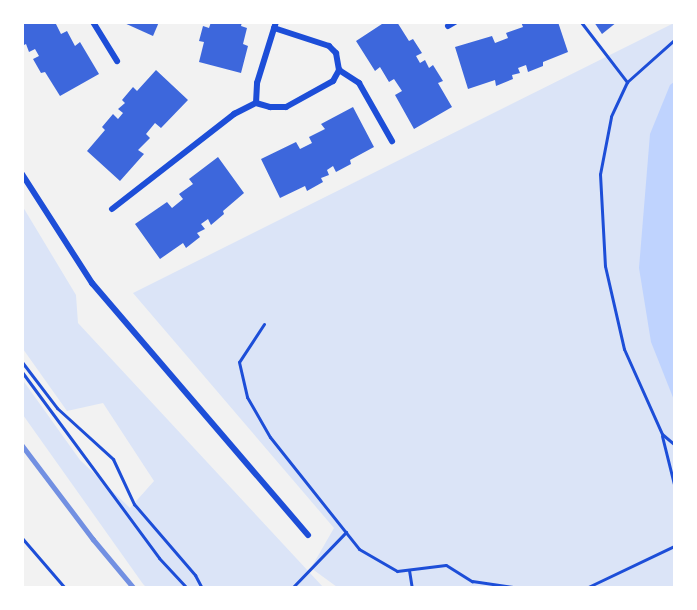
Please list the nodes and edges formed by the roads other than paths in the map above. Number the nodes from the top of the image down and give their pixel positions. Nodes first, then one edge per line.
1 (93, 22) edge
2 (455, 22) edge
3 (275, 25) edge
4 (448, 26) dead end
5 (117, 61) dead end
6 (339, 70) junction
7 (256, 103) junction
8 (392, 141) dead end
9 (22, 174) edge
10 (112, 209) dead end
11 (308, 535) dead end
12 (22, 538) edge
13 (65, 588) edge

1 - 5 street
2 - 4 street
3 - 6 street
3 - 7 street
6 - 7 street
6 - 8 street
7 - 10 street
9 - 11 street
12 - 13 lane

